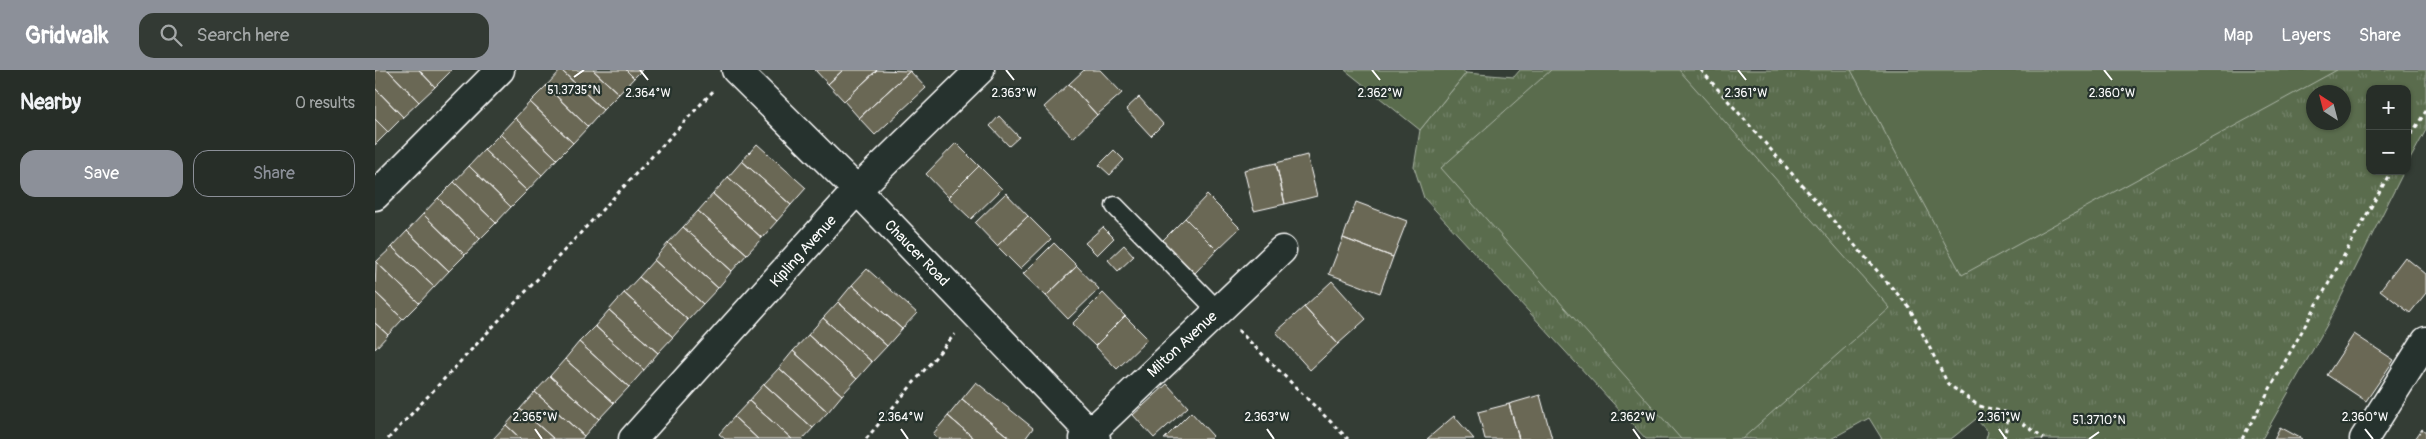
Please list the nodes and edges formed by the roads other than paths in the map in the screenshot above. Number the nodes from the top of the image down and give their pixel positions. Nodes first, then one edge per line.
1 (500, 70) edge
2 (971, 73) edge
3 (728, 77) edge
4 (857, 190) junction
5 (375, 196) edge
6 (1115, 206) dead end
7 (1282, 250) dead end
8 (1218, 311) junction
9 (2426, 341) edge
10 (1090, 437) edge
11 (633, 439) edge
12 (2364, 439) edge

1 - 5 street
2 - 4 street, Kipling Avenue
3 - 4 street, Chaucer Road
4 - 10 street, Chaucer Road
4 - 11 street, Kipling Avenue
6 - 8 lane
7 - 8 street, Milton Avenue
8 - 10 street, Milton Avenue
9 - 12 street

